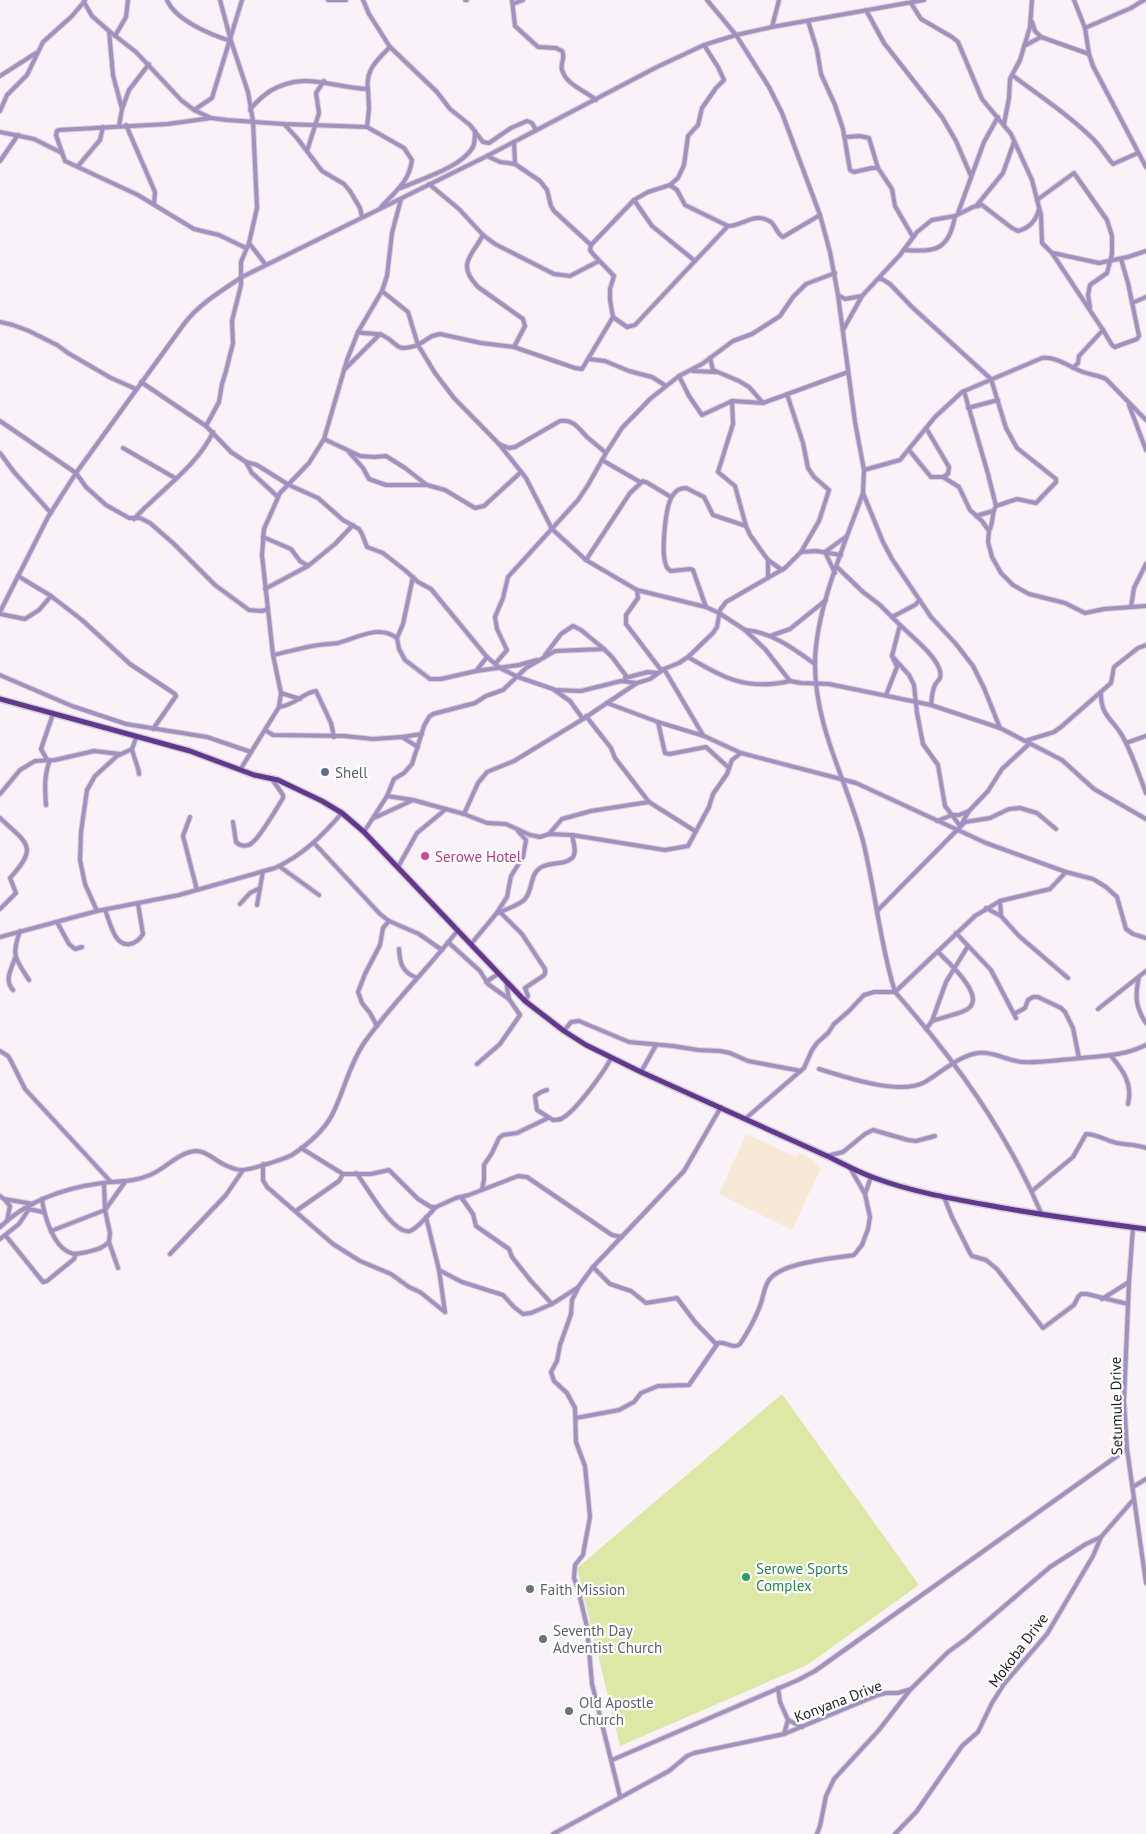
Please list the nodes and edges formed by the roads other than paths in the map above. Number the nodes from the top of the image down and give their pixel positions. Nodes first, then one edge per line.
1 (128, 0) edge
2 (167, 0) edge
3 (220, 0) edge
4 (242, 0) edge
5 (328, 0) edge
6 (346, 0) edge
7 (362, 0) edge
8 (523, 0) edge
9 (707, 0) edge
10 (779, 0) edge
11 (924, 0) edge
12 (1032, 0) edge
13 (1074, 0) edge
14 (1144, 0) edge
15 (84, 1) edge
16 (512, 2) edge
17 (907, 2) edge
18 (866, 10) junction
19 (808, 21) junction
20 (1032, 21) junction
21 (772, 27) junction
22 (1084, 28) junction
23 (108, 31) junction
24 (736, 34) junction
25 (115, 36) junction
26 (1041, 37) junction
27 (231, 41) junction
28 (704, 45) junction
29 (1024, 46) junction
30 (390, 47) junction
31 (37, 52) junction
32 (1088, 54) junction
33 (148, 64) junction
34 (1012, 75) junction
35 (0, 76) edge
36 (324, 81) junction
37 (368, 89) junction
38 (596, 100) junction
39 (122, 108) junction
40 (194, 110) junction
41 (250, 110) junction
42 (0, 111) edge
43 (998, 117) junction
44 (211, 118) junction
45 (253, 121) junction
46 (284, 124) junction
47 (1004, 124) junction
48 (317, 125) junction
49 (119, 126) junction
50 (126, 126) junction
51 (103, 127) junction
52 (368, 127) junction
53 (536, 130) junction
54 (475, 131) junction
55 (0, 132) edge
56 (18, 135) junction
57 (845, 138) junction
58 (514, 142) junction
59 (1014, 142) junction
60 (308, 151) junction
61 (62, 153) junction
62 (1138, 153) junction
63 (487, 156) junction
64 (1146, 158) edge
65 (0, 161) edge
66 (1142, 161) junction
67 (515, 164) junction
68 (78, 166) junction
69 (1146, 167) edge
70 (878, 168) junction
71 (971, 176) junction
72 (429, 184) junction
73 (670, 185) junction
74 (399, 189) junction
75 (401, 198) junction
76 (634, 200) junction
77 (1037, 200) junction
78 (154, 204) junction
79 (977, 205) junction
80 (1039, 209) junction
81 (378, 210) junction
82 (956, 214) junction
83 (820, 215) junction
84 (362, 217) junction
85 (728, 226) junction
86 (483, 235) junction
87 (913, 237) junction
88 (249, 243) junction
89 (591, 245) junction
90 (246, 248) junction
91 (904, 250) junction
92 (1146, 251) edge
93 (1052, 253) junction
94 (1121, 259) junction
95 (599, 261) junction
96 (695, 261) junction
97 (1110, 261) junction
98 (266, 265) junction
99 (835, 274) junction
100 (242, 277) junction
101 (878, 279) junction
102 (382, 291) junction
103 (838, 294) junction
104 (862, 296) junction
105 (1146, 297) edge
106 (1132, 303) junction
107 (1090, 309) junction
108 (613, 317) junction
109 (0, 322) edge
110 (1103, 330) junction
111 (842, 331) junction
112 (358, 332) junction
113 (380, 334) junction
114 (418, 345) junction
115 (514, 347) junction
116 (351, 349) junction
117 (360, 355) junction
118 (710, 358) junction
119 (589, 359) junction
120 (1073, 368) junction
121 (344, 370) junction
122 (692, 371) junction
123 (716, 372) junction
124 (848, 372) junction
125 (679, 376) junction
126 (991, 379) junction
127 (141, 382) junction
128 (666, 386) junction
129 (136, 389) junction
130 (964, 391) junction
131 (787, 394) junction
132 (956, 396) junction
133 (998, 400) junction
134 (732, 401) junction
135 (966, 401) junction
136 (763, 403) junction
137 (1128, 403) junction
138 (968, 408) junction
139 (1146, 420) edge
140 (0, 421) edge
141 (206, 426) junction
142 (926, 428) junction
143 (213, 432) junction
144 (324, 439) junction
145 (499, 444) junction
146 (124, 448) dead end
147 (909, 450) junction
148 (1146, 450) edge
149 (349, 451) junction
150 (0, 453) edge
151 (606, 453) junction
152 (602, 460) junction
153 (246, 462) junction
154 (864, 470) junction
155 (521, 472) junction
156 (76, 473) junction
157 (943, 477) junction
158 (176, 478) junction
159 (644, 481) junction
160 (289, 485) junction
161 (426, 485) junction
162 (863, 493) junction
163 (278, 497) junction
164 (671, 497) junction
165 (996, 506) junction
166 (993, 511) junction
167 (51, 513) junction
168 (976, 516) junction
169 (134, 519) junction
170 (353, 525) junction
171 (746, 526) junction
172 (552, 528) junction
173 (989, 531) junction
174 (848, 535) junction
175 (263, 537) junction
176 (801, 552) junction
177 (825, 552) junction
178 (841, 555) junction
179 (586, 560) junction
180 (768, 560) junction
181 (1146, 564) edge
182 (308, 566) junction
183 (837, 567) junction
184 (782, 570) junction
185 (835, 573) junction
186 (18, 576) junction
187 (413, 577) junction
188 (768, 578) junction
189 (265, 588) junction
190 (637, 590) junction
191 (51, 596) junction
192 (826, 600) junction
193 (920, 600) junction
194 (1146, 606) edge
195 (706, 607) junction
196 (1131, 607) junction
197 (268, 609) junction
198 (0, 613) edge
199 (719, 613) junction
200 (892, 617) junction
201 (900, 625) junction
202 (745, 630) junction
203 (770, 636) junction
204 (397, 638) junction
205 (1146, 645) edge
206 (604, 649) junction
207 (273, 656) junction
208 (892, 656) junction
209 (487, 657) junction
210 (688, 657) junction
211 (541, 658) junction
212 (495, 664) junction
213 (815, 664) junction
214 (500, 668) junction
215 (476, 671) junction
216 (661, 671) junction
217 (0, 675) edge
218 (518, 677) junction
219 (627, 677) junction
220 (621, 681) junction
221 (790, 681) junction
222 (637, 683) junction
223 (816, 683) junction
224 (553, 689) junction
225 (1101, 692) junction
226 (281, 693) junction
227 (886, 695) junction
228 (0, 699) edge
229 (300, 699) junction
230 (915, 701) junction
231 (607, 703) junction
232 (932, 705) junction
233 (280, 708) junction
234 (53, 714) junction
235 (585, 718) junction
236 (658, 722) junction
237 (1000, 728) junction
238 (153, 729) junction
239 (265, 730) junction
240 (422, 734) junction
241 (334, 736) junction
242 (704, 736) junction
243 (1146, 736) edge
244 (136, 738) junction
245 (402, 738) junction
246 (1027, 742) junction
247 (1126, 743) junction
248 (418, 747) junction
249 (132, 748) junction
250 (251, 752) junction
251 (741, 753) junction
252 (120, 754) junction
253 (48, 761) junction
254 (729, 768) junction
255 (240, 770) junction
256 (139, 774) dead end
257 (841, 778) junction
258 (272, 779) junction
259 (1146, 793) edge
260 (0, 794) edge
261 (387, 796) junction
262 (413, 800) junction
263 (649, 802) junction
264 (46, 805) dead end
265 (446, 809) junction
266 (969, 811) junction
267 (342, 813) junction
268 (464, 814) junction
269 (952, 814) junction
270 (190, 817) dead end
271 (0, 818) edge
272 (374, 818) junction
273 (1146, 819) edge
274 (937, 821) junction
275 (233, 822) dead end
276 (961, 825) junction
277 (517, 829) junction
278 (1056, 829) dead end
279 (695, 831) junction
280 (956, 831) junction
281 (364, 832) junction
282 (549, 834) junction
283 (572, 835) junction
284 (536, 836) junction
285 (526, 840) junction
286 (314, 843) junction
287 (279, 866) junction
288 (398, 866) junction
289 (263, 871) junction
290 (1066, 872) junction
291 (260, 888) junction
292 (197, 890) junction
293 (319, 895) dead end
294 (1000, 901) junction
295 (138, 904) junction
296 (240, 904) dead end
297 (257, 905) dead end
298 (986, 908) junction
299 (0, 909) edge
300 (105, 910) junction
301 (97, 911) junction
302 (877, 911) junction
303 (498, 913) junction
304 (1001, 916) junction
305 (389, 921) junction
306 (57, 922) junction
307 (458, 930) junction
308 (20, 931) junction
309 (956, 933) junction
310 (0, 937) edge
311 (1146, 938) edge
312 (448, 942) junction
313 (471, 944) junction
314 (968, 946) junction
315 (82, 947) dead end
316 (399, 949) dead end
317 (442, 950) junction
318 (938, 952) junction
319 (15, 958) junction
320 (954, 968) junction
321 (1146, 971) edge
322 (498, 974) junction
323 (1139, 977) junction
324 (416, 978) junction
325 (1068, 978) dead end
326 (29, 980) dead end
327 (486, 982) junction
328 (506, 982) junction
329 (13, 990) dead end
330 (895, 992) junction
331 (509, 1000) junction
332 (525, 1001) junction
333 (1098, 1009) dead end
334 (932, 1020) junction
335 (1146, 1023) edge
336 (376, 1026) junction
337 (926, 1029) junction
338 (564, 1031) junction
339 (656, 1045) junction
340 (1146, 1045) edge
341 (0, 1051) edge
342 (1110, 1056) junction
343 (611, 1058) junction
344 (1079, 1058) junction
345 (955, 1063) junction
346 (477, 1064) dead end
347 (819, 1069) dead end
348 (801, 1071) junction
349 (641, 1072) junction
350 (547, 1090) dead end
351 (1128, 1104) dead end
352 (721, 1108) junction
353 (548, 1118) junction
354 (745, 1119) junction
355 (935, 1136) dead end
356 (302, 1148) junction
357 (1146, 1148) edge
358 (827, 1156) junction
359 (263, 1164) junction
360 (850, 1168) junction
361 (243, 1170) junction
362 (356, 1173) junction
363 (343, 1174) junction
364 (871, 1177) junction
365 (111, 1182) junction
366 (125, 1182) junction
367 (104, 1183) junction
368 (482, 1189) junction
369 (1032, 1191) junction
370 (865, 1194) junction
371 (0, 1196) edge
372 (461, 1197) junction
373 (944, 1197) junction
374 (4, 1199) junction
375 (42, 1199) junction
376 (32, 1204) junction
377 (436, 1207) junction
378 (27, 1209) junction
379 (105, 1210) junction
380 (296, 1211) junction
381 (43, 1212) junction
382 (1042, 1215) junction
383 (426, 1217) junction
384 (7, 1220) junction
385 (1, 1226) edge
386 (1133, 1227) junction
387 (1146, 1229) edge
388 (51, 1231) junction
389 (7, 1235) junction
390 (623, 1237) junction
391 (0, 1239) edge
392 (109, 1242) junction
393 (76, 1254) junction
394 (170, 1254) dead end
395 (594, 1267) junction
396 (118, 1268) dead end
397 (439, 1270) junction
398 (1129, 1282) junction
399 (578, 1286) junction
400 (1102, 1299) junction
401 (552, 1304) junction
402 (1128, 1304) junction
403 (717, 1346) junction
404 (576, 1418) junction
405 (1127, 1449) junction
406 (1146, 1479) edge
407 (1133, 1487) junction
408 (1134, 1499) junction
409 (1101, 1537) junction
410 (1146, 1583) edge
411 (778, 1688) junction
412 (911, 1689) junction
413 (788, 1720) junction
414 (802, 1727) junction
415 (784, 1734) junction
416 (612, 1760) junction
417 (620, 1796) junction
418 (553, 1834) edge
419 (817, 1834) edge
420 (895, 1834) edge

1 - 25 street
2 - 27 street
3 - 27 street
4 - 27 street
5 - 6 street
7 - 30 street
8 - 16 street
9 - 24 street
10 - 21 street
11 - 17 street
12 - 20 street
13 - 22 street
14 - 22 street
15 - 23 street
15 - 31 street
16 - 38 street
17 - 18 street
17 - 43 street
18 - 19 street
18 - 71 street
19 - 21 street
19 - 57 street
20 - 26 street
20 - 29 street
21 - 24 street
22 - 32 street
23 - 25 street
23 - 39 street
24 - 28 street
24 - 83 street
25 - 33 street
26 - 29 street
26 - 32 street
27 - 40 street
27 - 41 street
28 - 38 street
28 - 73 street
29 - 34 street
30 - 37 street
30 - 54 street
31 - 35 street
31 - 42 street
32 - 62 street
33 - 39 street
33 - 40 street
34 - 47 street
34 - 62 street
36 - 37 street
36 - 41 street
36 - 48 street
37 - 52 street
38 - 53 street
39 - 49 street
40 - 44 street
41 - 45 street
43 - 47 street
43 - 71 street
44 - 45 street
44 - 50 street
45 - 46 street
45 - 88 street
46 - 48 street
46 - 60 street
47 - 59 street
48 - 52 street
48 - 60 street
49 - 50 street
49 - 51 street
50 - 78 street
51 - 61 street
51 - 68 street
52 - 74 street
53 - 54 street
53 - 58 street
54 - 74 street
55 - 56 street
56 - 61 street
56 - 65 street
57 - 70 street
57 - 70 street
58 - 63 street
58 - 67 street
59 - 77 street
59 - 79 street
60 - 84 street
61 - 68 street
62 - 66 street
63 - 67 street
63 - 72 street
64 - 66 street
66 - 69 street
67 - 89 street
68 - 78 street
70 - 87 street
71 - 82 street
72 - 75 street
72 - 86 street
73 - 76 street
73 - 85 street
74 - 81 street
75 - 81 street
75 - 102 street
76 - 89 street
76 - 96 street
77 - 80 street
77 - 97 street
78 - 90 street
79 - 80 street
79 - 82 street
80 - 93 street
81 - 84 street
82 - 87 street
82 - 91 street
83 - 85 street
83 - 99 street
84 - 98 street
85 - 96 street
86 - 95 street
86 - 115 street
87 - 91 street
88 - 90 street
88 - 98 street
89 - 95 street
90 - 100 street
91 - 101 street
92 - 94 street
93 - 97 street
93 - 107 street
94 - 97 street
94 - 106 street
95 - 108 street
96 - 108 street
97 - 107 street
98 - 100 street
99 - 103 street
99 - 118 street
100 - 127 street
100 - 141 street
101 - 104 street
101 - 126 street
102 - 112 street
102 - 114 street
103 - 104 street
103 - 111 street
104 - 111 street
105 - 106 street
106 - 110 street
107 - 110 street
108 - 119 street
109 - 129 street
110 - 120 street
111 - 124 street
112 - 113 street
112 - 116 street
113 - 114 street
113 - 117 street
114 - 115 street
114 - 145 street
115 - 119 street
116 - 117 street
116 - 121 street
117 - 121 street
118 - 122 street
118 - 123 street
119 - 128 street
120 - 126 street
120 - 137 street
121 - 144 street
122 - 123 street
122 - 125 street
123 - 136 street
124 - 131 street
124 - 154 street
125 - 128 street
125 - 134 street
126 - 130 street
126 - 133 street
127 - 129 street
127 - 141 street
128 - 151 street
129 - 156 street
130 - 132 street
130 - 135 street
131 - 136 street
131 - 176 street
132 - 135 street
132 - 142 street
133 - 138 street
133 - 165 street
134 - 136 street
134 - 171 street
135 - 138 street
137 - 139 street
137 - 148 street
138 - 165 street
140 - 156 street
141 - 143 street
142 - 147 street
142 - 157 street
143 - 153 street
143 - 158 street
144 - 149 street
144 - 160 street
145 - 151 street
145 - 155 street
146 - 158 street
147 - 154 street
147 - 157 street
149 - 161 street
149 - 161 street
150 - 167 street
151 - 152 street
152 - 159 street
152 - 172 street
153 - 160 street
153 - 163 street
154 - 162 street
155 - 161 street
155 - 172 street
156 - 167 street
156 - 169 street
157 - 168 street
158 - 169 street
159 - 164 street
159 - 179 street
160 - 163 street
160 - 170 street
162 - 174 street
162 - 193 street
163 - 175 street
164 - 171 street
164 - 195 street
165 - 166 street
166 - 168 street
166 - 173 street
167 - 186 street
168 - 173 street
169 - 197 street
170 - 182 street
170 - 187 street
171 - 180 street
172 - 179 street
172 - 212 street
173 - 196 street
174 - 177 street
174 - 178 street
175 - 182 street
175 - 189 street
176 - 177 street
176 - 184 street
177 - 178 street
177 - 185 street
178 - 183 street
179 - 190 street
180 - 184 street
180 - 188 street
181 - 196 street
182 - 189 street
183 - 185 street
183 - 200 street
184 - 188 street
185 - 192 street
186 - 191 street
186 - 198 street
187 - 204 street
187 - 209 street
188 - 199 street
189 - 197 street
190 - 195 street
190 - 216 street
191 - 198 street
191 - 238 street
192 - 203 street
192 - 213 street
193 - 200 street
193 - 237 street
194 - 196 street
195 - 199 street
197 - 207 street
199 - 202 street
199 - 210 street
200 - 201 street
201 - 208 street
201 - 232 street
202 - 203 street
202 - 221 street
203 - 213 street
204 - 207 street
204 - 215 street
205 - 225 street
206 - 211 street
206 - 211 street
206 - 219 street
207 - 226 street
208 - 227 street
208 - 230 street
209 - 212 street
209 - 215 street
210 - 216 street
210 - 221 street
211 - 214 street
211 - 218 street
212 - 214 street
213 - 223 street
214 - 215 street
214 - 218 street
216 - 219 street
216 - 222 street
216 - 242 street
217 - 238 street
218 - 224 street
218 - 240 street
219 - 220 street
220 - 222 street
220 - 224 street
221 - 223 street
222 - 231 street
223 - 227 street
223 - 257 street
224 - 235 street
225 - 246 street
225 - 247 street
226 - 229 street
226 - 233 street
227 - 230 street
228 - 234 main road
229 - 233 street
229 - 241 street
230 - 232 street
230 - 269 street
231 - 235 street
231 - 236 street
232 - 237 street
233 - 239 street
234 - 244 main road
234 - 253 street
235 - 263 street
235 - 268 street
236 - 242 street
236 - 254 street
237 - 246 street
238 - 250 street
239 - 241 street
239 - 250 street
240 - 245 street
240 - 248 street
241 - 245 street
242 - 251 street
243 - 247 street
244 - 249 street
244 - 255 main road
245 - 248 street
246 - 266 street
246 - 273 street
247 - 259 street
248 - 261 street
249 - 252 street
249 - 256 street
250 - 255 street
251 - 254 street
251 - 257 street
252 - 253 street
252 - 301 street
253 - 260 street
253 - 264 street
254 - 279 street
255 - 258 main road
257 - 274 street
257 - 302 street
258 - 267 main road
258 - 275 street
261 - 262 street
261 - 272 street
262 - 265 street
262 - 272 street
263 - 279 street
263 - 282 street
265 - 268 street
265 - 288 street
266 - 269 street
266 - 276 street
267 - 281 main road
267 - 286 street
268 - 277 street
269 - 274 street
269 - 276 street
270 - 292 street
271 - 299 street
272 - 281 street
274 - 280 street
276 - 278 street
276 - 280 street
277 - 284 street
277 - 285 street
279 - 283 street
280 - 290 street
280 - 302 street
281 - 288 main road
282 - 283 street
282 - 284 street
283 - 303 street
284 - 285 street
285 - 303 street
286 - 287 street
286 - 305 street
287 - 289 street
287 - 293 street
288 - 307 main road
289 - 291 street
289 - 292 street
290 - 294 street
290 - 311 street
291 - 296 street
291 - 297 street
292 - 295 street
294 - 298 street
294 - 304 street
295 - 300 street
295 - 300 street
298 - 304 street
298 - 309 street
300 - 301 street
301 - 306 street
302 - 330 street
303 - 313 street
303 - 332 street
304 - 325 street
305 - 317 street
305 - 336 street
306 - 308 street
306 - 315 street
307 - 312 street
307 - 313 main road
308 - 310 street
308 - 319 street
309 - 314 street
309 - 318 street
312 - 317 street
312 - 327 street
313 - 322 main road
314 - 320 street
314 - 344 street
316 - 324 street
317 - 324 street
318 - 320 street
318 - 330 street
319 - 326 street
319 - 329 street
320 - 334 street
320 - 334 street
321 - 323 street
322 - 327 street
322 - 328 main road
323 - 333 street
323 - 335 street
324 - 336 street
327 - 331 street
328 - 331 street
328 - 332 main road
330 - 337 street
330 - 348 street
331 - 346 street
332 - 338 main road
334 - 337 street
336 - 356 street
337 - 345 street
338 - 339 street
338 - 343 main road
339 - 348 street
339 - 349 street
340 - 342 street
341 - 365 street
342 - 344 street
342 - 351 street
343 - 349 main road
343 - 353 street
344 - 345 street
345 - 347 street
345 - 369 street
348 - 354 street
349 - 352 main road
350 - 353 street
352 - 354 main road
352 - 390 street
353 - 368 street
354 - 358 main road
355 - 358 street
356 - 359 street
356 - 363 street
357 - 369 street
358 - 360 main road
359 - 361 street
359 - 380 street
360 - 364 main road
360 - 370 street
361 - 366 street
361 - 394 street
362 - 363 street
362 - 377 street
362 - 383 street
363 - 380 street
364 - 370 street
364 - 373 main road
365 - 366 street
365 - 367 street
366 - 379 street
367 - 375 street
367 - 379 street
368 - 372 street
368 - 390 street
369 - 382 street
370 - 403 street
371 - 374 street
372 - 377 street
372 - 401 street
373 - 382 main road
373 - 400 street
374 - 376 street
374 - 384 street
375 - 376 street
375 - 381 street
376 - 378 street
377 - 383 street
378 - 381 street
378 - 384 street
378 - 389 street
379 - 388 street
379 - 392 street
380 - 397 street
381 - 388 street
382 - 386 main road
383 - 397 street
384 - 385 street
385 - 389 street
386 - 387 main road
386 - 398 street, Setumule Drive
388 - 393 street
389 - 391 street
389 - 393 street
390 - 395 street
392 - 393 street
392 - 396 street
395 - 399 street
395 - 403 street
397 - 401 street
398 - 400 street
398 - 402 street, Setumule Drive
399 - 401 street
399 - 404 street
400 - 402 street
402 - 405 street, Setumule Drive
403 - 404 street
404 - 416 street
405 - 407 street, Setumule Drive
405 - 411 street
406 - 407 street
407 - 408 street, Setumule Drive
408 - 409 street, Mokoba Drive
408 - 410 street, Setumule Drive
409 - 412 street
409 - 420 street, Mokoba Drive
411 - 413 street
411 - 416 street
412 - 414 street, Konyana Drive
412 - 419 street
413 - 414 street
413 - 415 street
414 - 415 street, Konyana Drive
415 - 417 street, Konyana Drive
416 - 417 street
417 - 418 street, Konyana Drive

